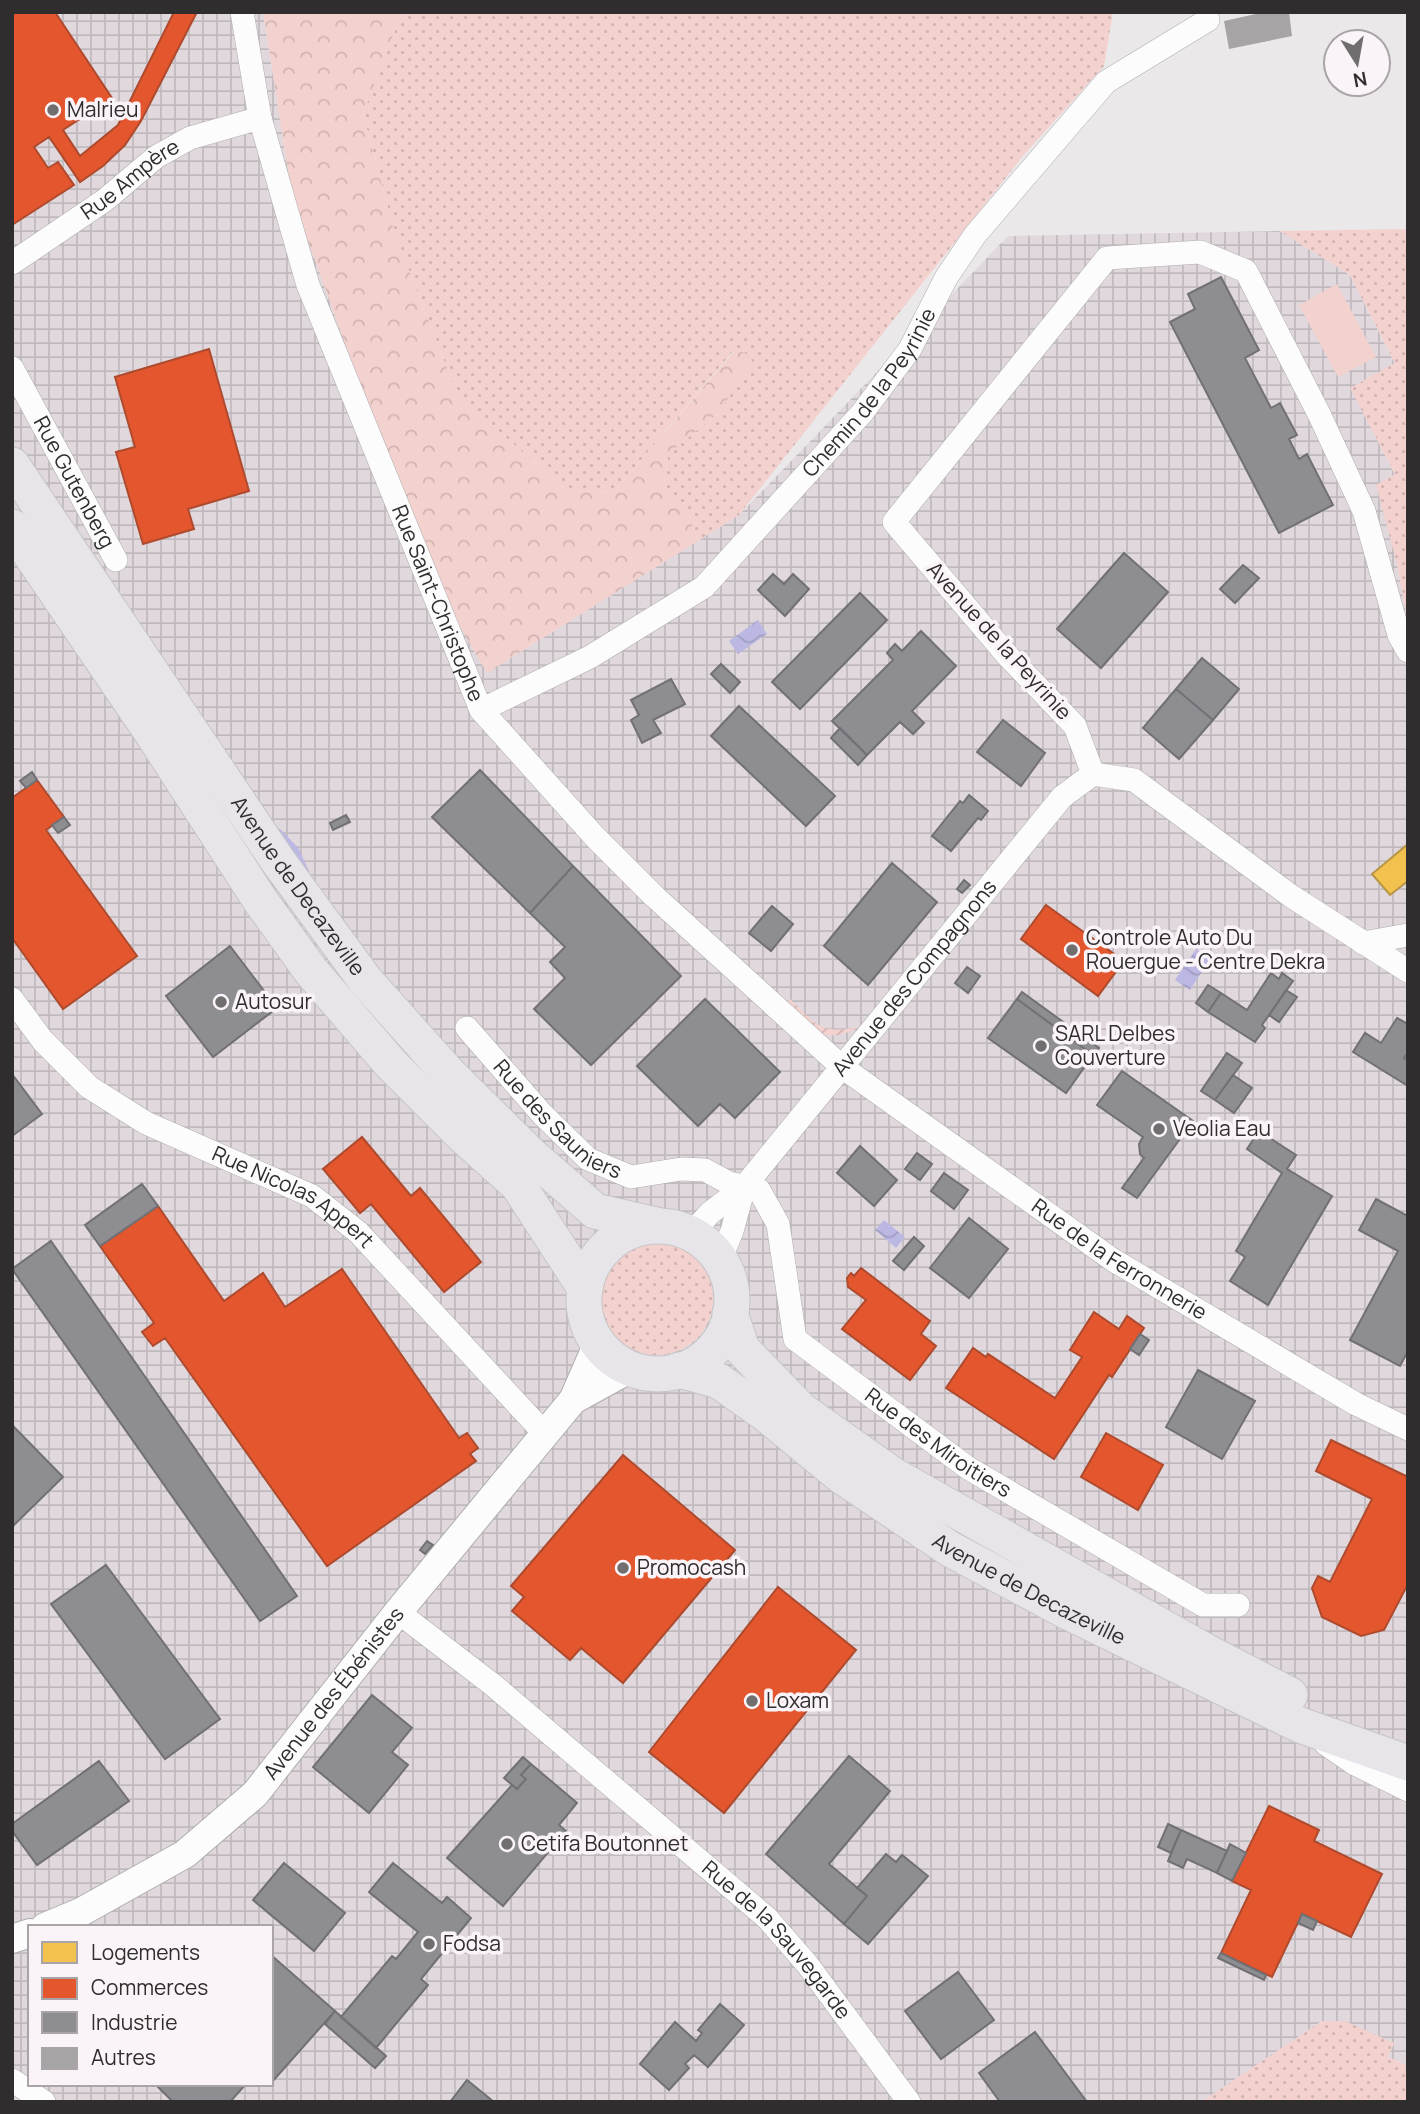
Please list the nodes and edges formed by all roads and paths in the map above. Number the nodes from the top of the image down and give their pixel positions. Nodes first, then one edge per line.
1 (242, 12) edge
2 (1208, 20) dead end
3 (260, 118) junction
4 (12, 263) edge
5 (12, 368) edge
6 (12, 465) edge
7 (12, 527) edge
8 (116, 560) dead end
9 (1408, 651) edge
10 (481, 710) junction
11 (1093, 774) junction
12 (1408, 936) edge
13 (1363, 943) junction
14 (1408, 971) edge
15 (12, 999) edge
16 (467, 1028) dead end
17 (842, 1068) junction
18 (744, 1188) junction
19 (676, 1230) junction
20 (720, 1260) junction
21 (585, 1288) junction
22 (730, 1313) junction
23 (598, 1343) junction
24 (631, 1368) junction
25 (679, 1370) junction
26 (573, 1400) junction
27 (1408, 1429) edge
28 (546, 1435) junction
29 (1238, 1605) dead end
30 (398, 1612) junction
31 (1300, 1725) junction
32 (1408, 1756) edge
33 (1408, 1763) edge
34 (1408, 1790) edge
35 (50, 1925) edge
36 (12, 2080) edge
37 (44, 2102) edge
38 (909, 2102) edge

1 - 3 street, Rue Saint-Christophe
2 - 10 street, Chemin de la Peyrinie
3 - 4 street, Rue Ampère
3 - 10 street, Rue Saint-Christophe
5 - 8 street, Rue Gutenberg
6 - 19 main road, Avenue de Decazeville
7 - 21 main road, Avenue de Decazeville
9 - 11 street, Avenue de la Peyrinie
10 - 17 street, Rue Saint-Christophe
11 - 13 street
11 - 17 street, Avenue des Compagnons
12 - 13 street
13 - 14 street
15 - 28 street, Rue Nicolas Appert
16 - 18 street, Rue des Sauniers
17 - 18 street, Avenue des Compagnons
17 - 27 street, Rue de la Ferronnerie
18 - 19 street, Avenue des Compagnons
18 - 20 street, Avenue des Compagnons
18 - 29 street, Rue des Miroitiers
19 - 20 main road
19 - 21 main road
20 - 22 main road
21 - 23 main road
22 - 25 main road
22 - 32 main road, Avenue de Decazeville
23 - 24 main road
23 - 26 street, Avenue des Ébénistes
24 - 25 main road
24 - 26 street, Avenue des Ébénistes
25 - 31 main road, Avenue de Decazeville
26 - 28 street, Avenue des Ébénistes
28 - 30 street, Avenue des Ébénistes
30 - 35 street, Avenue des Ébénistes
30 - 38 street, Rue de la Sauvegarde
31 - 33 main road, Avenue de Decazeville
31 - 34 street
36 - 37 street

